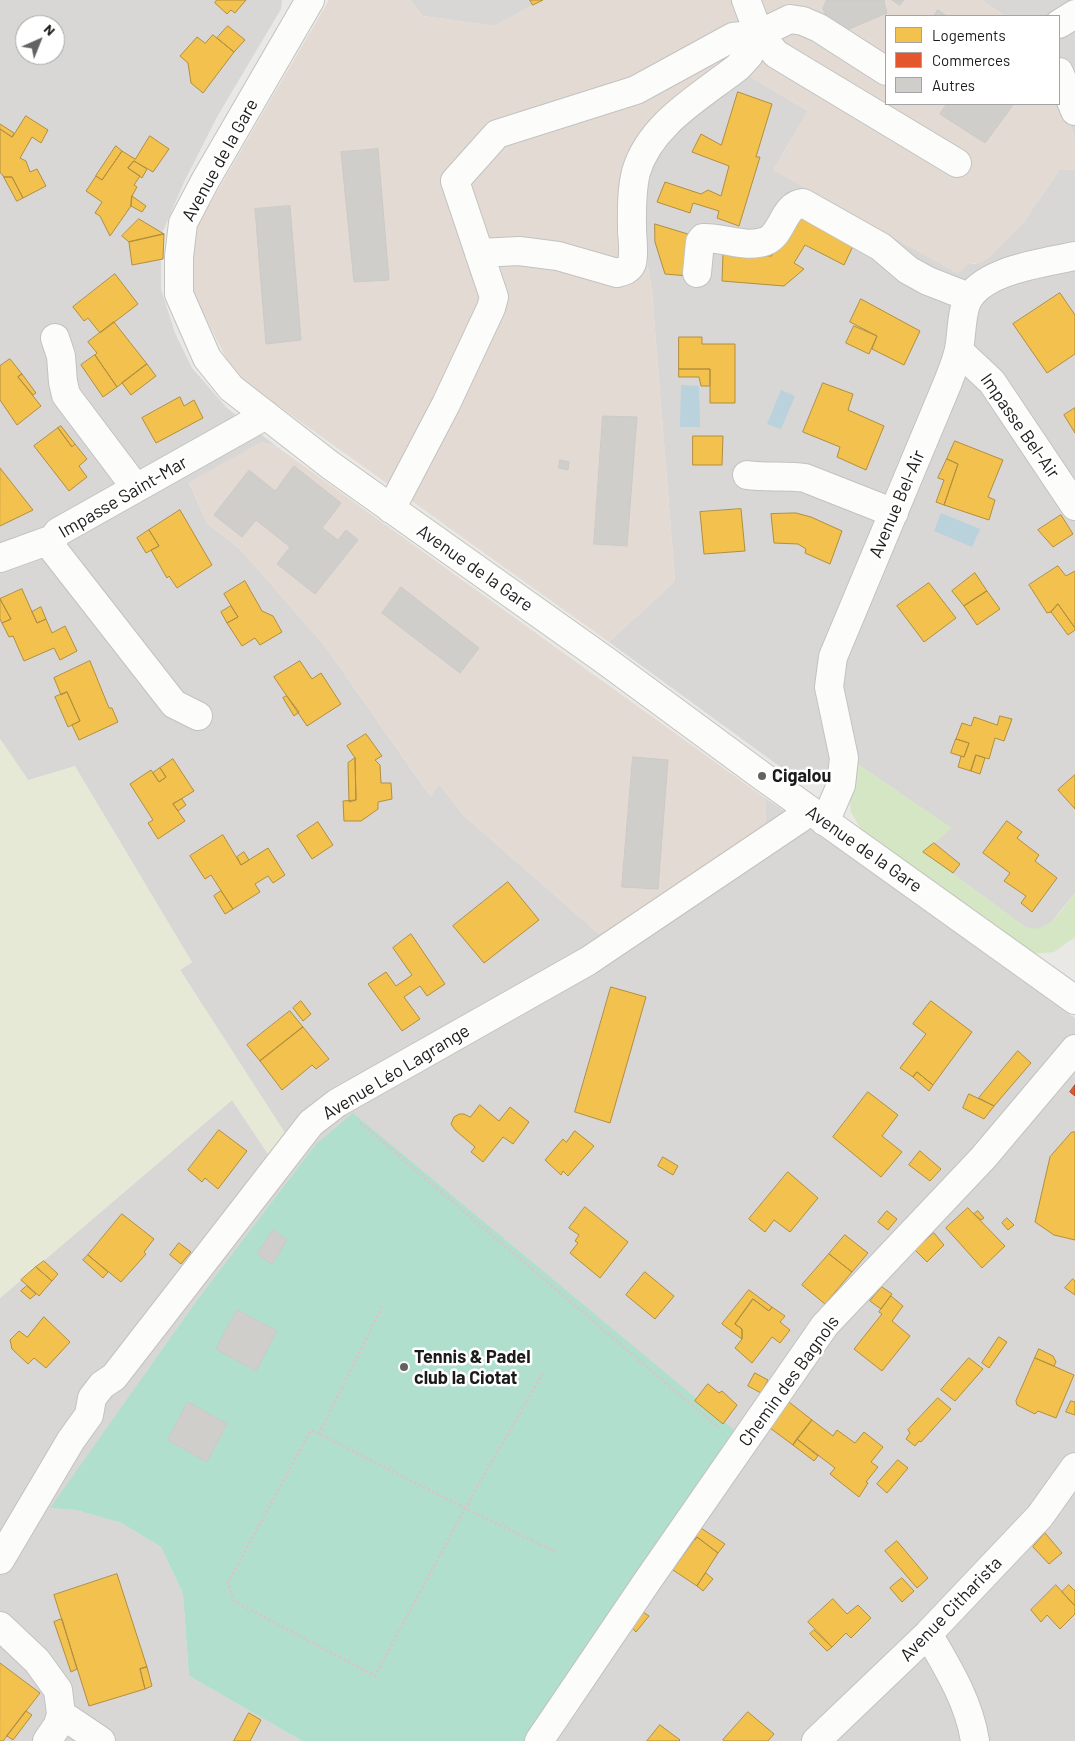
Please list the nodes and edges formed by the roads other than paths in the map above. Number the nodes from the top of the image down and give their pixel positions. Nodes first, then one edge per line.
1 (310, 0) edge
2 (746, 0) edge
3 (1075, 14) edge
4 (1060, 23) edge
5 (758, 34) junction
6 (885, 70) edge
7 (1060, 74) edge
8 (1075, 111) edge
9 (957, 163) dead end
10 (479, 253) junction
11 (1075, 256) edge
12 (697, 273) dead end
13 (969, 297) junction
14 (55, 338) dead end
15 (959, 351) junction
16 (266, 415) junction
17 (747, 475) dead end
18 (136, 488) junction
19 (1075, 506) edge
20 (392, 509) junction
21 (894, 512) junction
22 (52, 539) junction
23 (0, 558) edge
24 (198, 716) dead end
25 (817, 816) junction
26 (1074, 996) edge
27 (1075, 1050) edge
28 (1075, 1467) edge
29 (0, 1560) edge
30 (0, 1626) edge
31 (928, 1634) junction
32 (61, 1714) junction
33 (47, 1741) edge
34 (101, 1741) edge
35 (539, 1741) edge
36 (816, 1741) edge
37 (975, 1741) edge

1 - 16 street, Avenue de la Gare
2 - 5 street
3 - 4 street
5 - 6 street
5 - 9 street
5 - 10 street
5 - 10 street
7 - 8 street
10 - 20 street
11 - 13 street
12 - 13 street
13 - 15 street, Avenue Bel-Air
14 - 18 street
15 - 19 street, Impasse Bel-Air
15 - 21 street, Avenue Bel-Air
16 - 18 street, Impasse Saint-Mar
16 - 20 street, Avenue de la Gare
17 - 21 street
18 - 22 street, Impasse Saint-Mar
20 - 25 street, Avenue de la Gare
21 - 25 street, Avenue Bel-Air
22 - 23 street
22 - 24 street, Impasse Saint-Mar
25 - 26 street, Avenue de la Gare
25 - 29 street, Avenue Léo Lagrange
27 - 35 street, Chemin des Bagnols
28 - 31 street, Avenue Citharista
30 - 32 street
31 - 36 street, Avenue Citharista
31 - 37 street
32 - 33 street
32 - 34 street

